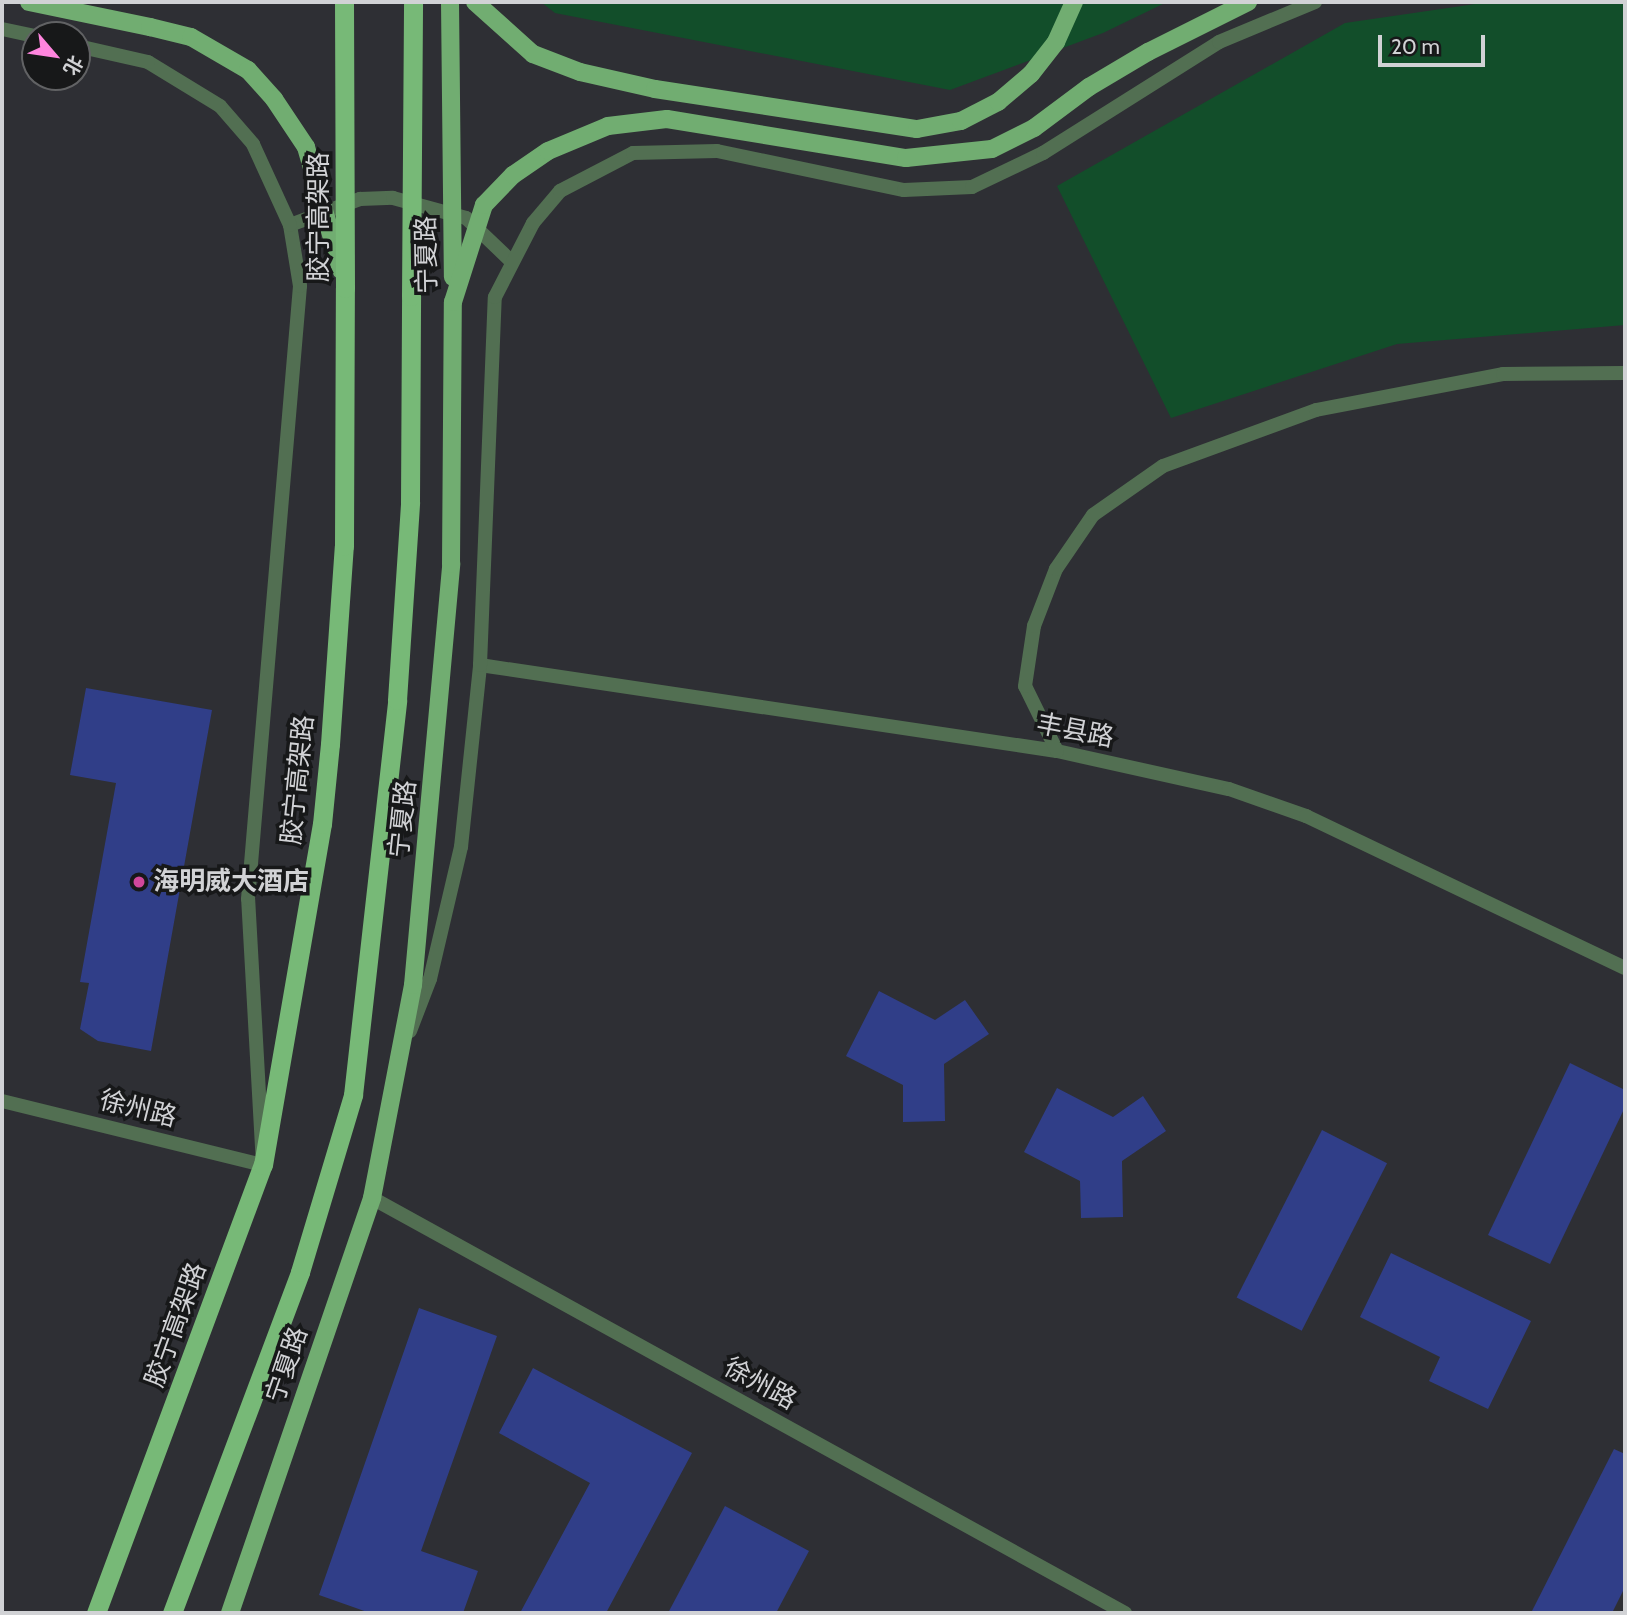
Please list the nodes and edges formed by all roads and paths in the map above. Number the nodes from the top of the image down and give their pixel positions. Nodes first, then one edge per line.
1 (29, 2) edge
2 (344, 2) edge
3 (413, 2) edge
4 (450, 2) edge
5 (475, 2) edge
6 (1074, 2) edge
7 (1248, 2) edge
8 (1315, 2) edge
9 (2, 29) edge
10 (21, 33) edge
11 (91, 49) edge
12 (290, 225) junction
13 (511, 261) junction
14 (345, 288) junction
15 (453, 302) junction
16 (1625, 373) edge
17 (481, 665) junction
18 (1057, 751) junction
19 (1625, 968) edge
20 (398, 1062) junction
21 (2, 1101) edge
22 (263, 1165) junction
23 (372, 1198) junction
24 (96, 1613) edge
25 (172, 1613) edge
26 (230, 1613) edge
27 (1125, 1613) edge

1 - 14 main road, bridge
2 - 14 highway, 胶宁高架路, bridge
3 - 25 highway, bridge
4 - 15 main road, 宁夏路, bridge
5 - 6 main road
7 - 15 main road, bridge
8 - 13 street
9 - 10 street
11 - 12 street
12 - 13 street
12 - 22 street
13 - 17 street
14 - 22 highway, 胶宁高架路
15 - 20 main road, 宁夏路
16 - 18 street
17 - 18 street, 丰县路
17 - 20 street
18 - 19 street, 丰县路
20 - 23 main road, 宁夏路
21 - 22 street, 徐州路
22 - 24 highway, 胶宁高架路
23 - 26 main road, 宁夏路
23 - 27 street, 徐州路

